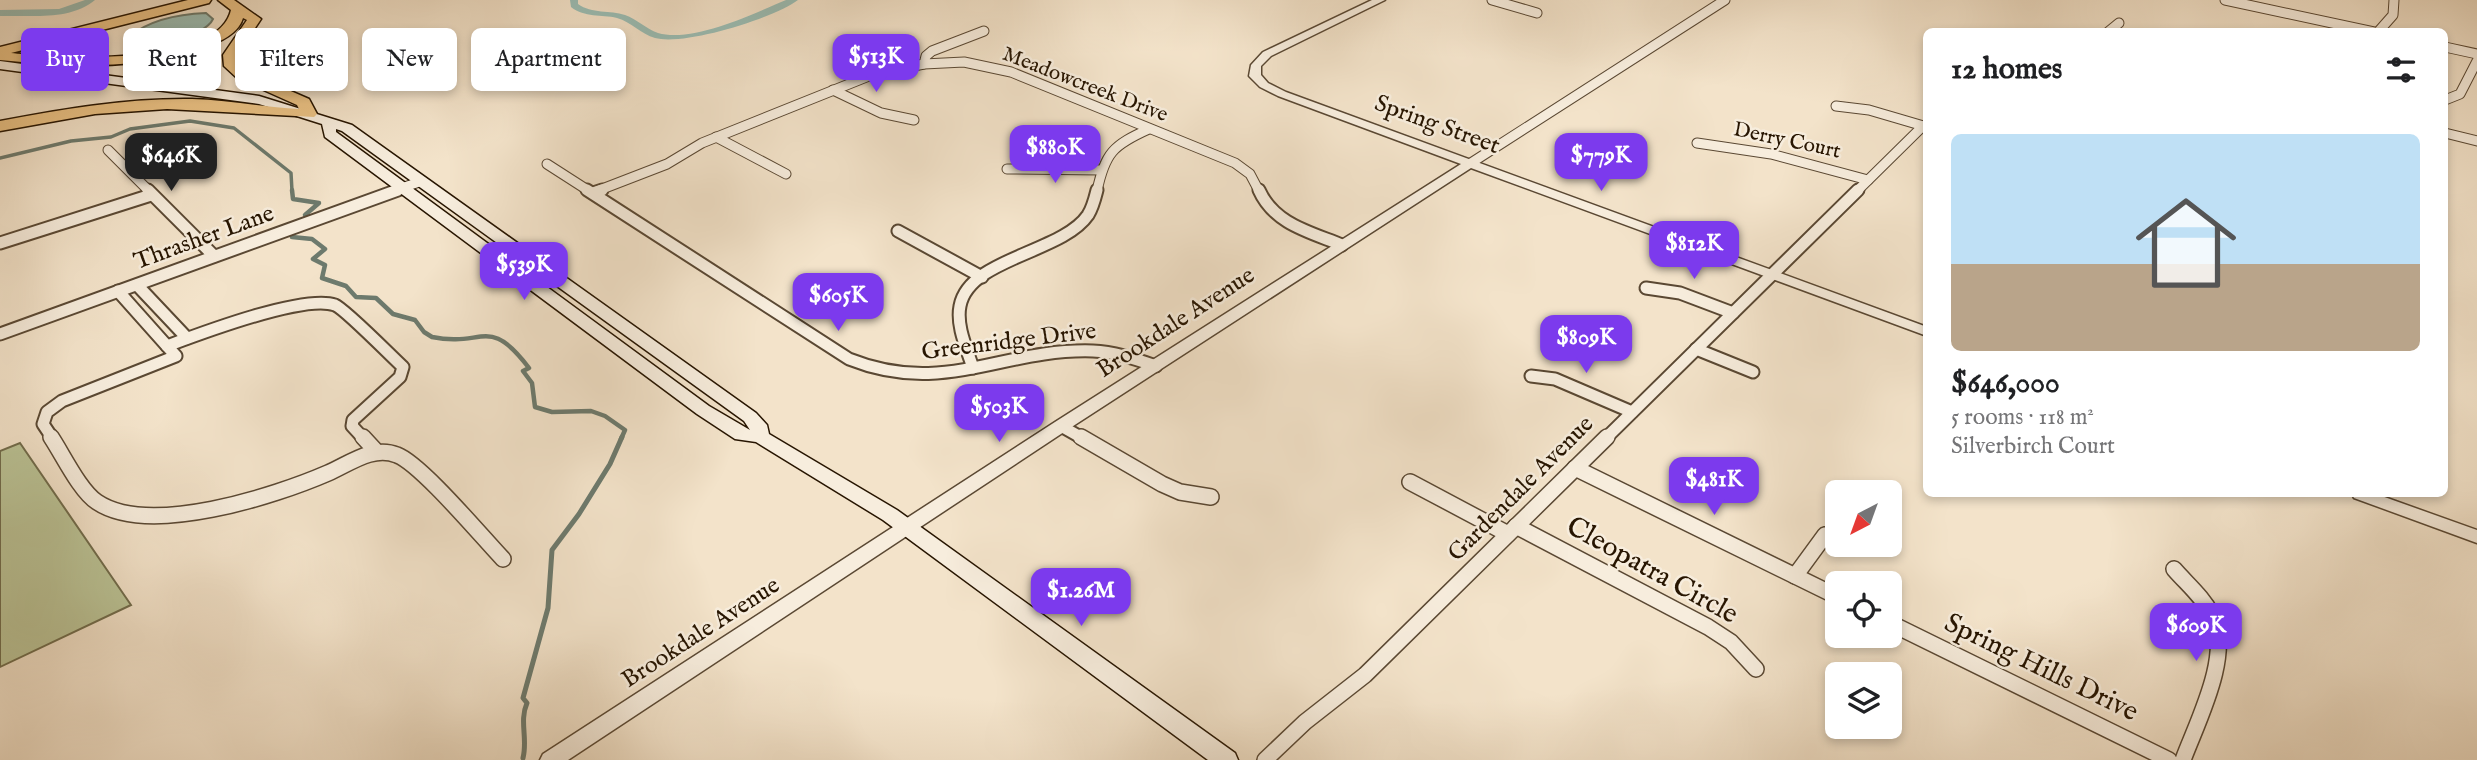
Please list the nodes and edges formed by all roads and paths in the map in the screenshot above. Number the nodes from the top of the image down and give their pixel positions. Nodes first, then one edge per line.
1 (185, 0) edge
2 (204, 0) edge
3 (1380, 0) edge
4 (1492, 0) edge
5 (1725, 0) edge
6 (2225, 0) edge
7 (2285, 0) edge
8 (2394, 0) edge
9 (231, 4) edge
10 (2268, 9) junction
11 (1537, 13) dead end
12 (2119, 23) dead end
13 (2113, 28) edge
14 (2357, 28) edge
15 (2380, 28) edge
16 (984, 31) dead end
17 (2477, 42) edge
18 (0, 46) edge
19 (2448, 48) edge
20 (0, 54) edge
21 (2476, 57) edge
22 (924, 64) junction
23 (0, 65) edge
24 (833, 90) junction
25 (2448, 99) edge
26 (1836, 106) dead end
27 (309, 114) junction
28 (914, 120) dead end
29 (328, 124) junction
30 (0, 126) edge
31 (1923, 126) edge
32 (1149, 129) junction
33 (1923, 129) edge
34 (2448, 134) edge
35 (716, 137) junction
36 (2477, 141) edge
37 (1697, 143) dead end
38 (108, 150) dead end
39 (1471, 163) junction
40 (547, 164) dead end
41 (1007, 169) dead end
42 (1102, 170) junction
43 (786, 174) dead end
44 (1868, 180) junction
45 (422, 181) junction
46 (401, 188) junction
47 (593, 193) junction
48 (151, 195) junction
49 (898, 231) dead end
50 (0, 243) edge
51 (1342, 245) junction
52 (214, 256) junction
53 (1772, 275) junction
54 (982, 277) junction
55 (137, 285) junction
56 (1646, 288) dead end
57 (118, 291) junction
58 (1733, 313) junction
59 (1923, 331) edge
60 (0, 334) edge
61 (187, 338) junction
62 (167, 346) junction
63 (1696, 349) junction
64 (1156, 366) junction
65 (973, 368) junction
66 (1753, 372) dead end
67 (1531, 376) dead end
68 (1632, 412) junction
69 (1061, 426) junction
70 (761, 437) junction
71 (375, 450) junction
72 (1575, 468) junction
73 (1410, 482) dead end
74 (1211, 497) dead end
75 (2368, 497) edge
76 (907, 528) junction
77 (1512, 530) junction
78 (1825, 535) dead end
79 (2477, 537) edge
80 (503, 559) dead end
81 (2174, 569) dead end
82 (1795, 576) junction
83 (1825, 591) edge
84 (1902, 629) edge
85 (1756, 669) dead end
86 (551, 760) edge
87 (1226, 760) edge
88 (1265, 760) edge
89 (2169, 760) edge
90 (2183, 760) edge

1 - 18 main road
2 - 20 main road
3 - 39 street, Spring Street
4 - 11 street
5 - 39 street, Brookdale Avenue
6 - 10 street
7 - 10 street
8 - 15 street
9 - 20 main road
9 - 27 main road
10 - 14 street
12 - 13 street
16 - 22 street
17 - 21 street
19 - 21 street
21 - 25 street
22 - 24 street, Meadowcreek Drive
22 - 32 street, Meadowcreek Drive
23 - 27 main road
24 - 28 street
24 - 35 street, Meadowcreek Drive
26 - 31 street
27 - 29 main road
27 - 30 main road
29 - 45 main road
29 - 46 main road
32 - 42 street
32 - 51 street, Meadowcreek Drive
33 - 44 street, Gardendale Avenue
34 - 36 street
35 - 43 street
35 - 47 street, Meadowcreek Drive
37 - 44 street, Derry Court
38 - 48 street
39 - 51 street, Brookdale Avenue
39 - 53 street, Spring Street
40 - 47 street, Greenridge Drive
41 - 42 street
42 - 54 street
44 - 53 street, Gardendale Avenue
45 - 46 street, Thrasher Lane
45 - 70 main road
46 - 52 street, Thrasher Lane
46 - 70 main road
47 - 65 street, Greenridge Drive
48 - 50 street
48 - 52 street
49 - 54 street
51 - 64 street, Brookdale Avenue
52 - 55 street, Thrasher Lane
53 - 58 street, Gardendale Avenue
53 - 59 street, Spring Street
54 - 65 street
55 - 57 street, Thrasher Lane
55 - 61 street
56 - 58 street
57 - 60 street, Thrasher Lane
57 - 62 street
58 - 63 street, Gardendale Avenue
61 - 62 street
61 - 71 street
62 - 71 street
63 - 66 street
63 - 68 street, Gardendale Avenue
64 - 65 street, Greenridge Drive
64 - 69 street, Brookdale Avenue
67 - 68 street
68 - 72 street, Gardendale Avenue
69 - 74 street
69 - 76 street, Brookdale Avenue
70 - 76 main road
71 - 80 street
72 - 77 street, Gardendale Avenue
72 - 82 street
73 - 77 street, Cleopatra Circle
75 - 79 street
76 - 86 street, Brookdale Avenue
76 - 87 main road
77 - 85 street, Cleopatra Circle
77 - 88 street, Gardendale Avenue
78 - 82 street
81 - 90 street
82 - 83 street
84 - 89 street, Spring Hills Drive

